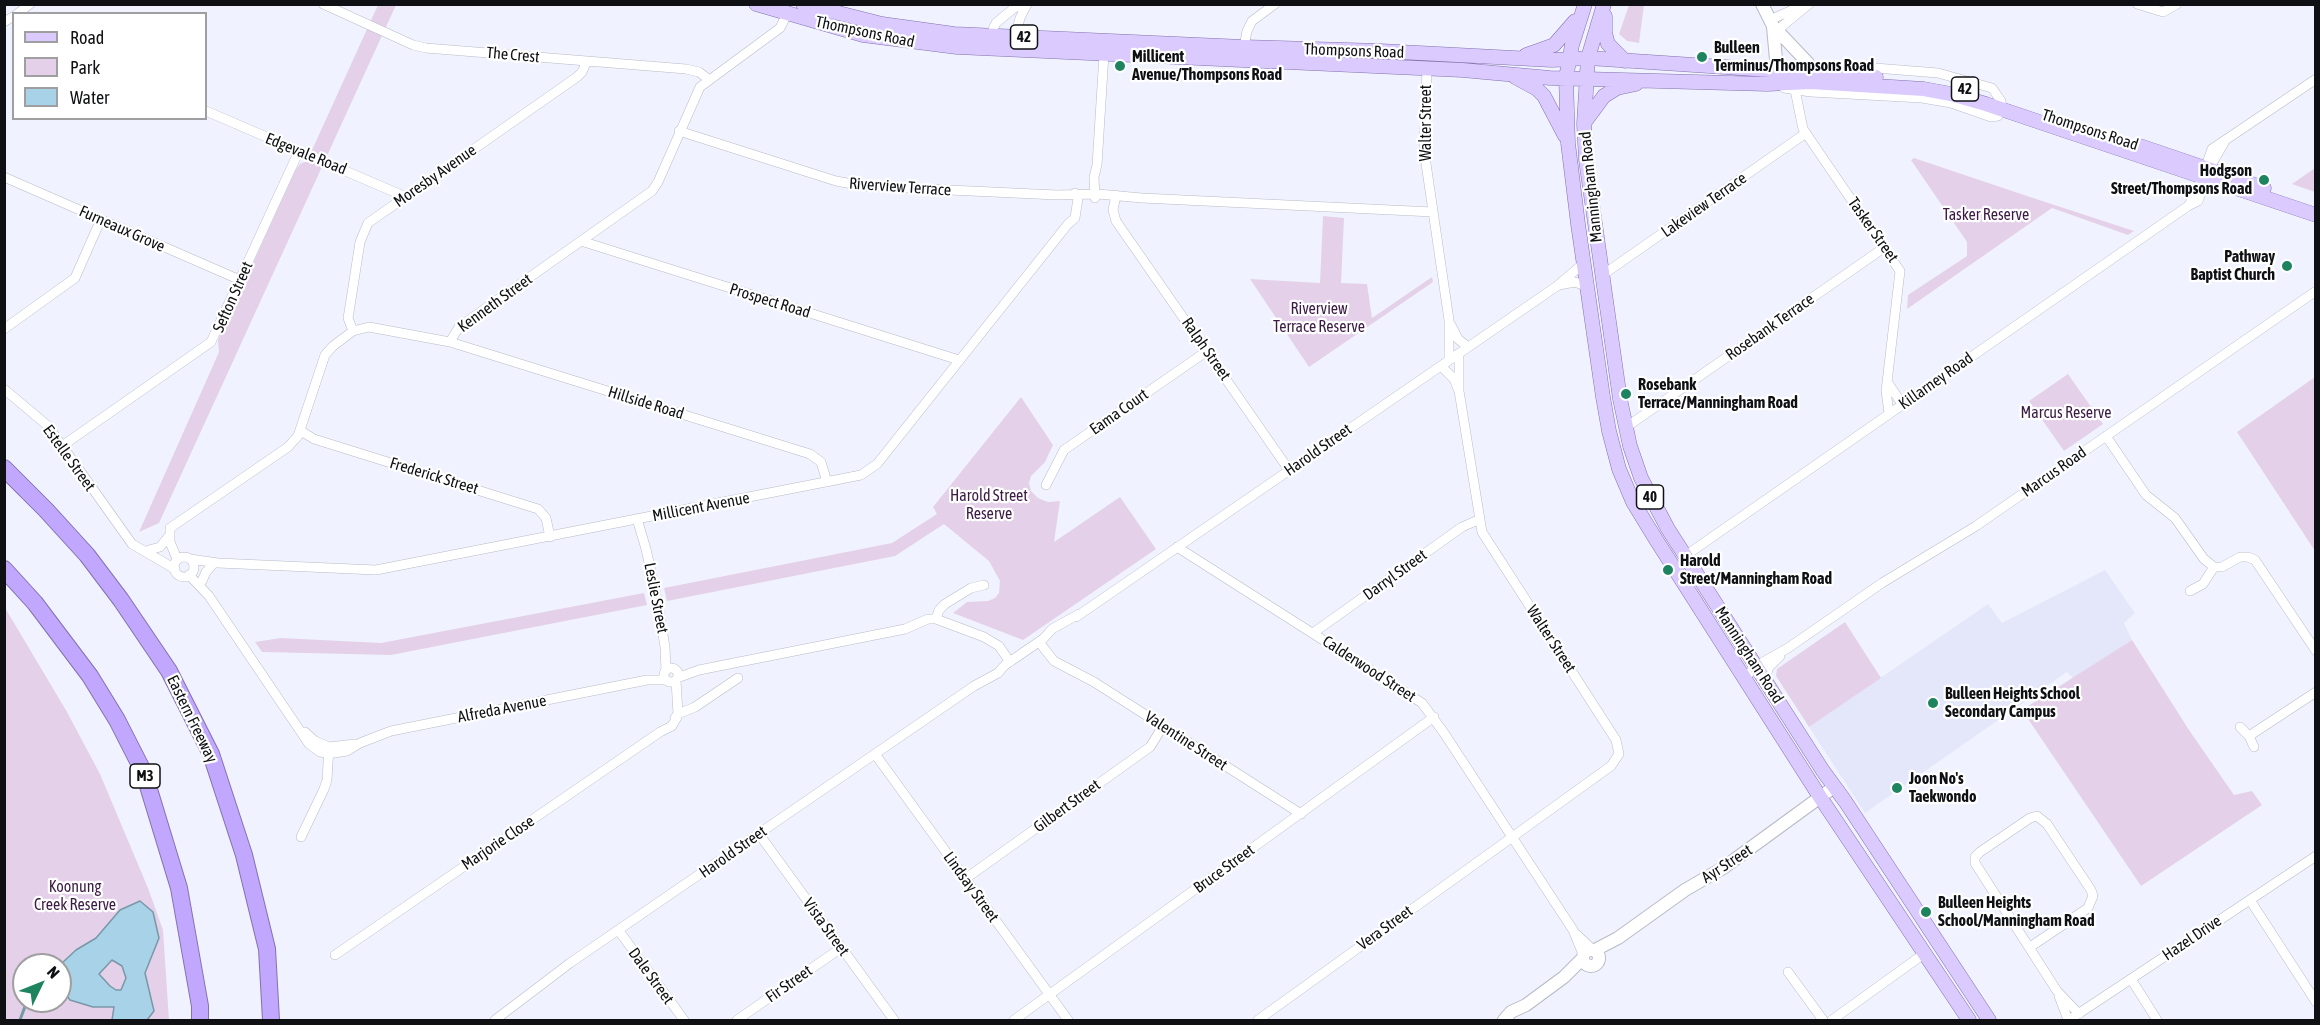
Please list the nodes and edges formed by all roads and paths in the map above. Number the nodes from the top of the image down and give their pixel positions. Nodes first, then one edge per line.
1 (322, 4) edge
2 (756, 4) edge
3 (1026, 4) edge
4 (1275, 4) edge
5 (1585, 4) edge
6 (1605, 4) edge
7 (1762, 4) edge
8 (1807, 4) edge
9 (2137, 4) edge
10 (2177, 4) edge
11 (805, 5) edge
12 (788, 9) edge
13 (1774, 27) junction
14 (993, 35) junction
15 (1014, 36) junction
16 (1101, 49) junction
17 (1002, 50) junction
18 (1244, 53) junction
19 (1510, 58) junction
20 (1588, 58) junction
21 (1569, 59) junction
22 (587, 61) junction
23 (1625, 62) junction
24 (1427, 69) junction
25 (1510, 75) junction
26 (1811, 77) junction
27 (1566, 78) junction
28 (1586, 78) junction
29 (708, 79) junction
30 (2316, 80) edge
31 (1656, 81) junction
32 (1786, 81) junction
33 (2001, 105) junction
34 (207, 111) edge
35 (1584, 124) junction
36 (680, 131) junction
37 (1806, 134) junction
38 (1568, 143) junction
39 (299, 151) junction
40 (2206, 173) junction
41 (4, 177) edge
42 (1096, 196) junction
43 (406, 197) junction
44 (1075, 197) junction
45 (1116, 198) junction
46 (2316, 205) edge
47 (1433, 212) junction
48 (2316, 215) edge
49 (101, 219) junction
50 (581, 241) junction
51 (1885, 247) junction
52 (1584, 264) junction
53 (1601, 276) junction
54 (240, 280) junction
55 (1557, 286) junction
56 (1588, 287) junction
57 (2316, 291) edge
58 (1449, 320) junction
59 (4, 329) edge
60 (353, 331) junction
61 (450, 342) junction
62 (1468, 347) junction
63 (1207, 351) junction
64 (1459, 353) junction
65 (959, 360) junction
66 (1445, 363) junction
67 (1888, 383) junction
68 (4, 389) edge
69 (1459, 391) junction
70 (1902, 405) junction
71 (1889, 414) junction
72 (1625, 428) junction
73 (301, 431) junction
74 (2106, 436) junction
75 (62, 446) junction
76 (4, 468) edge
77 (1289, 470) junction
78 (827, 482) junction
79 (1046, 485) dead end
80 (185, 519) junction
81 (640, 519) junction
82 (1479, 520) junction
83 (125, 536) junction
84 (168, 537) junction
85 (550, 537) junction
86 (1177, 547) junction
87 (149, 550) junction
88 (1685, 556) junction
89 (216, 564) junction
90 (185, 565) junction
91 (2214, 567) junction
92 (4, 569) edge
93 (202, 581) junction
94 (984, 585) dead end
95 (2190, 591) dead end
96 (209, 596) junction
97 (936, 619) junction
98 (1313, 633) junction
99 (1039, 642) junction
100 (1788, 648) junction
101 (2316, 651) edge
102 (1010, 662) junction
103 (1756, 666) junction
104 (671, 675) junction
105 (738, 678) dead end
106 (1745, 678) junction
107 (1765, 678) junction
108 (2316, 692) edge
109 (678, 716) junction
110 (1434, 717) junction
111 (1163, 726) junction
112 (2240, 727) dead end
113 (2249, 736) junction
114 (2254, 747) dead end
115 (328, 750) junction
116 (875, 754) junction
117 (1834, 787) junction
118 (1820, 797) junction
119 (1301, 814) junction
120 (759, 834) junction
121 (301, 837) dead end
122 (1512, 837) junction
123 (2316, 856) edge
124 (965, 879) junction
125 (2250, 900) junction
126 (618, 931) junction
127 (2030, 947) junction
128 (841, 948) junction
129 (1925, 953) junction
130 (335, 955) dead end
131 (1590, 956) junction
132 (1788, 972) dead end
133 (2131, 980) junction
134 (2057, 991) junction
135 (1049, 995) junction
136 (2316, 1002) edge
137 (1526, 1005) junction
138 (2079, 1014) junction
139 (200, 1020) edge
140 (271, 1020) edge
141 (496, 1020) edge
142 (684, 1020) edge
143 (736, 1020) edge
144 (894, 1020) edge
145 (1014, 1020) edge
146 (1068, 1020) edge
147 (1258, 1020) edge
148 (1504, 1020) edge
149 (1513, 1020) edge
150 (1823, 1020) edge
151 (1832, 1020) edge
152 (1969, 1020) edge
153 (1989, 1020) edge
154 (2069, 1020) edge
155 (2157, 1020) edge

1 - 22 street, The Crest
2 - 12 main road, Thompsons Road / 42
3 - 14 street
3 - 15 street
4 - 18 street
5 - 19 main road
5 - 21 main road, Manningham Road / 40
6 - 20 main road, Manningham Road / 40
6 - 23 main road
7 - 13 street
8 - 13 street
9 - 10 street
11 - 12 main road
11 - 14 main road, Thompsons Road / 42
12 - 17 main road, Thompsons Road / 42
12 - 29 street, Kenneth Street
13 - 26 street
13 - 32 street
14 - 15 main road, Thompsons Road / 42
14 - 17 street
15 - 16 main road, Thompsons Road / 42
15 - 17 street
16 - 17 main road, Thompsons Road / 42
16 - 18 main road, Thompsons Road / 42
16 - 42 street
18 - 19 main road, Thompsons Road / 42
18 - 24 main road, Thompsons Road / 42
19 - 21 main road, Thompsons Road / 42
20 - 21 main road, Thompsons Road / 42
20 - 23 main road, Thompsons Road / 42
20 - 28 main road, Manningham Road / 40
21 - 27 main road, Manningham Road / 40
22 - 29 street, The Crest
22 - 43 street, Moresby Avenue
23 - 32 main road, Thompsons Road / 42
24 - 25 main road, Thompsons Road / 42
24 - 47 street, Walter Street
25 - 27 main road, Thompsons Road / 42
25 - 38 main road
26 - 32 main road, Thompsons Road / 42
26 - 33 main road, Thompsons Road / 42
26 - 33 main road, Thompsons Road / 42
27 - 28 main road, Thompsons Road / 42
27 - 38 main road, Manningham Road / 40
28 - 31 main road, Thompsons Road / 42
28 - 35 main road, Manningham Road / 40
29 - 36 street, Kenneth Street
30 - 40 street, Killarney Road
31 - 32 main road, Thompsons Road / 42
31 - 35 main road
32 - 33 street, Thompsons Road
32 - 37 street, Tasker Street
33 - 40 main road, Thompsons Road / 42
34 - 39 street, Edgevale Road
35 - 53 main road, Manningham Road / 40
36 - 44 street, Riverview Terrace
36 - 50 street, Kenneth Street
37 - 51 street, Tasker Street
37 - 53 street, Lakeview Terrace
38 - 52 main road, Manningham Road / 40
39 - 43 street, Edgevale Road
39 - 54 street, Sefton Street
40 - 46 main road, Thompsons Road / 42
40 - 48 main road, Thompsons Road / 42
40 - 70 street, Killarney Road
41 - 49 street, Furneaux Grove
42 - 44 street, Riverview Terrace
42 - 45 street, Riverview Terrace
43 - 60 street, Moresby Avenue
44 - 65 street, Millicent Avenue
45 - 47 street, Riverview Terrace
45 - 63 street, Ralph Street
47 - 58 street, Walter Street
49 - 54 street, Furneaux Grove
49 - 59 street
50 - 61 street, Kenneth Street
50 - 65 street, Prospect Road
51 - 67 street, Tasker Street
51 - 72 street, Rosebank Terrace
52 - 55 street, Harold Street
52 - 56 main road, Manningham Road / 40
53 - 72 main road, Manningham Road / 40
54 - 75 street, Sefton Street
55 - 56 street
55 - 62 street, Harold Street
56 - 106 main road, Manningham Road / 40
57 - 74 street, Marcus Road
58 - 62 street, Walter Street
58 - 66 street, Walter Street
60 - 61 street, Kenneth Street
60 - 73 street
61 - 78 street, Hillside Road
62 - 64 street, Harold Street
63 - 77 street, Ralph Street
63 - 79 street, Eama Court
64 - 66 street, Harold Street
64 - 69 street, Walter Street
65 - 78 street, Millicent Avenue
66 - 69 street, Walter Street
66 - 77 street, Harold Street
67 - 70 street
67 - 71 street, Tasker Street
68 - 75 street, Estelle Street
69 - 82 street, Walter Street
70 - 71 street, Killarney Road
71 - 88 street, Killarney Road
72 - 88 main road, Manningham Road / 40
73 - 80 street
73 - 85 street, Frederick Street
74 - 91 street
74 - 100 street, Marcus Road
75 - 83 street, Estelle Street
76 - 140 highway, Eastern Freeway
77 - 86 street, Harold Street
78 - 81 street, Millicent Avenue
80 - 84 street
80 - 90 street
81 - 85 street, Millicent Avenue
81 - 104 street, Leslie Street
82 - 98 street, Darryl Street
82 - 122 street, Walter Street
83 - 87 street, Estelle Street
83 - 90 street, Estelle Street
84 - 87 street
84 - 90 street
85 - 89 street, Millicent Avenue
86 - 98 street, Calderwood Street
86 - 99 street, Harold Street
87 - 90 street, Estelle Street
88 - 103 main road, Manningham Road / 40
89 - 90 street, Millicent Avenue
89 - 93 street
90 - 93 street, Estelle Street
90 - 96 street, Estelle Street
91 - 95 street
91 - 101 street
92 - 139 highway, M3
93 - 96 street, Estelle Street
94 - 97 street
96 - 115 street, Estelle Street
97 - 102 street
97 - 104 street, Alfreda Avenue
98 - 110 street, Calderwood Street
99 - 102 street, Harold Street
99 - 111 street, Valentine Street
100 - 103 street, Marcus Road
100 - 107 street, Marcus Road
102 - 116 street, Harold Street
103 - 106 street, Marcus Road
103 - 107 main road, Manningham Road / 40
104 - 109 street, Leslie Street
104 - 115 street, Alfreda Avenue
105 - 109 street, Marjorie Close
106 - 118 main road, Manningham Road / 40
107 - 117 main road, Manningham Road / 40
108 - 113 street
109 - 130 street, Marjorie Close
110 - 119 street, Bruce Street
110 - 122 street, Calderwood Street
111 - 119 street, Valentine Street
111 - 124 street, Gilbert Street
112 - 113 street
113 - 114 street
115 - 121 street
116 - 120 street, Harold Street
116 - 124 street, Lindsay Street
117 - 118 street, Ayr Street
117 - 153 main road, Manningham Road / 40
118 - 129 main road, Manningham Road / 40
118 - 131 street, Ayr Street
119 - 135 street, Bruce Street
120 - 126 street, Harold Street
120 - 128 street, Vista Street
122 - 131 street, Calderwood Street
122 - 147 street, Vera Street
123 - 125 street, Hazel Drive
124 - 135 street, Lindsay Street
125 - 133 street, Hazel Drive
125 - 136 street
126 - 141 street, Harold Street
126 - 142 street, Dale Street
127 - 127 street
127 - 134 street
128 - 143 street, Fir Street
128 - 144 street, Vista Street
129 - 151 street
129 - 152 main road, Manningham Road / 40
131 - 137 street, Ayr Street
132 - 150 street
133 - 138 street, Hazel Drive
133 - 155 street
134 - 138 street
134 - 154 street
135 - 145 street, Bruce Street
135 - 146 street, Lindsay Street
137 - 148 street, Ayr Street
137 - 149 street, Ayr Street
138 - 154 street, Hazel Drive

